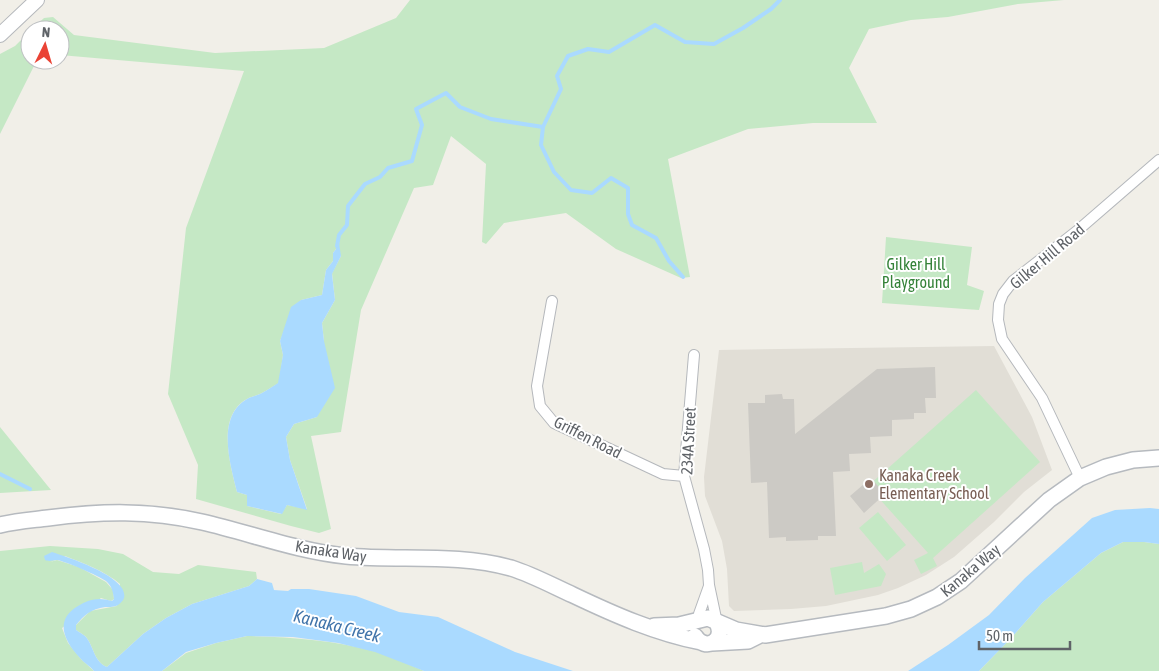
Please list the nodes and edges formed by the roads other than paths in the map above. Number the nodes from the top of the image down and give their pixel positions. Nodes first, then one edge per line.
1 (37, 0) edge
2 (0, 35) edge
3 (1158, 161) edge
4 (552, 301) dead end
5 (694, 355) dead end
6 (1159, 458) edge
7 (684, 476) junction
8 (1080, 478) junction
9 (3, 524) edge
10 (709, 585) junction
11 (699, 621) junction
12 (717, 623) junction
13 (645, 627) junction
14 (760, 635) junction
15 (707, 643) junction

1 - 2 street
3 - 8 street, Gilker Hill Road
4 - 7 street, Griffen Road
5 - 7 street, 234A Street
6 - 8 main road, Kanaka Way
7 - 10 street, 234A Street
8 - 14 main road, Kanaka Way
9 - 13 main road, Kanaka Way
10 - 11 street, 234A Street
10 - 12 street, 234A Street
11 - 12 main road
11 - 13 main road, Kanaka Way
11 - 15 main road
12 - 14 main road, Kanaka Way
12 - 15 main road
13 - 15 main road, Kanaka Way
14 - 15 main road, Kanaka Way

